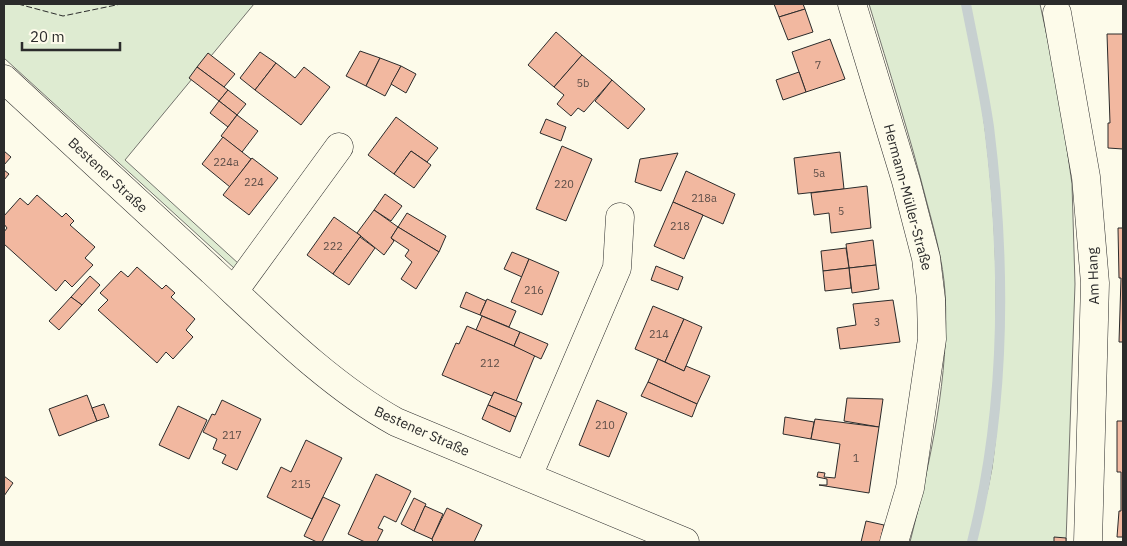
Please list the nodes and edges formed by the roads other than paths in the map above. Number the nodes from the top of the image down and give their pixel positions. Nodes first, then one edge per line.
1 (852, 4) edge
2 (1057, 13) dead end
3 (4, 79) edge
4 (339, 147) dead end
5 (620, 217) dead end
6 (234, 292) junction
7 (528, 476) junction
8 (685, 542) edge
9 (894, 542) edge
10 (1088, 542) edge

1 - 9 street, Hermann-Müller-Straße
2 - 10 street, Am Hang
3 - 6 street, Bestener Straße
4 - 6 street
5 - 7 street
6 - 7 street, Bestener Straße
7 - 8 street, Bestener Straße

